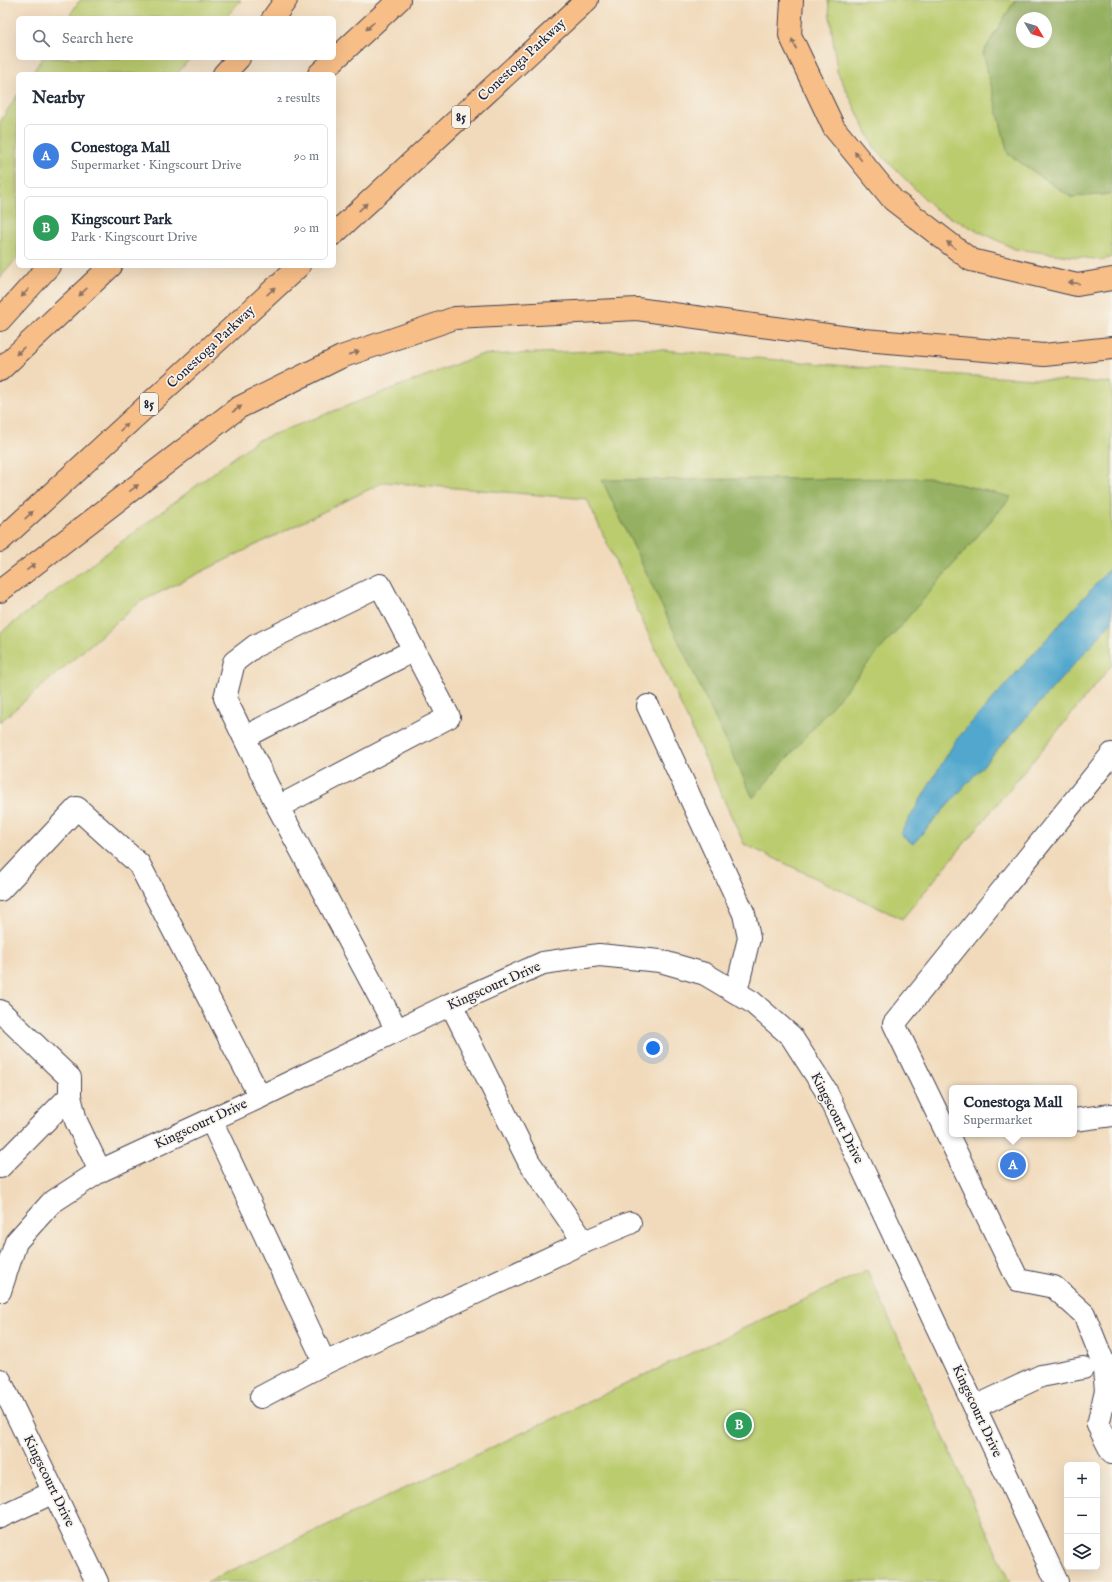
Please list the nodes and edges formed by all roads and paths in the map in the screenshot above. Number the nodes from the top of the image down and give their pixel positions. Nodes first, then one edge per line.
1 (286, 0) edge
2 (399, 0) edge
3 (587, 0) edge
4 (792, 0) edge
5 (274, 16) edge
6 (336, 58) edge
7 (237, 60) edge
8 (334, 60) edge
9 (226, 72) edge
10 (321, 72) edge
11 (336, 232) edge
12 (47, 268) edge
13 (109, 268) edge
14 (297, 268) edge
15 (1112, 279) edge
16 (0, 320) edge
17 (1112, 348) edge
18 (0, 370) edge
19 (0, 541) edge
20 (0, 591) edge
21 (414, 650) junction
22 (648, 706) dead end
23 (245, 737) junction
24 (1112, 754) edge
25 (278, 807) junction
26 (0, 890) edge
27 (736, 992) junction
28 (451, 1004) junction
29 (0, 1011) edge
30 (397, 1030) junction
31 (70, 1096) junction
32 (260, 1097) junction
33 (1112, 1115) edge
34 (211, 1120) junction
35 (1077, 1120) edge
36 (949, 1131) edge
37 (952, 1137) edge
38 (0, 1167) edge
39 (100, 1171) junction
40 (630, 1223) dead end
41 (584, 1242) junction
42 (0, 1291) edge
43 (325, 1363) junction
44 (1083, 1368) dead end
45 (0, 1380) edge
46 (261, 1397) dead end
47 (975, 1407) junction
48 (1105, 1424) edge
49 (1112, 1453) edge
50 (54, 1492) junction
51 (0, 1517) edge
52 (97, 1582) edge
53 (1057, 1582) edge

1 - 5 highway
2 -> 6 highway
11 -> 3 highway, Conestoga Parkway / 85
15 -> 4 highway
7 - 9 highway
8 -> 10 highway
12 -> 16 highway
13 -> 18 highway
19 -> 14 highway, Conestoga Parkway / 85
20 -> 17 highway
21 - 23 street
21 - 23 street
21 - 25 street
22 - 27 street
23 - 25 street
24 - 36 street
25 - 30 street
26 - 32 street
27 - 28 street, Kingscourt Drive
27 - 47 street, Kingscourt Drive
28 - 30 street, Kingscourt Drive
28 - 41 street
29 - 31 street
30 - 32 street, Kingscourt Drive
31 - 38 street
31 - 39 street
32 - 34 street, Kingscourt Drive
33 - 35 street
34 - 39 street, Kingscourt Drive
34 - 43 street
37 - 48 street
39 - 42 street, Kingscourt Drive
40 - 41 street
41 - 43 street
43 - 46 street
44 - 47 street
45 - 50 street, Kingscourt Drive
47 - 53 street, Kingscourt Drive
48 - 49 street
50 - 51 street
50 - 52 street, Kingscourt Drive

